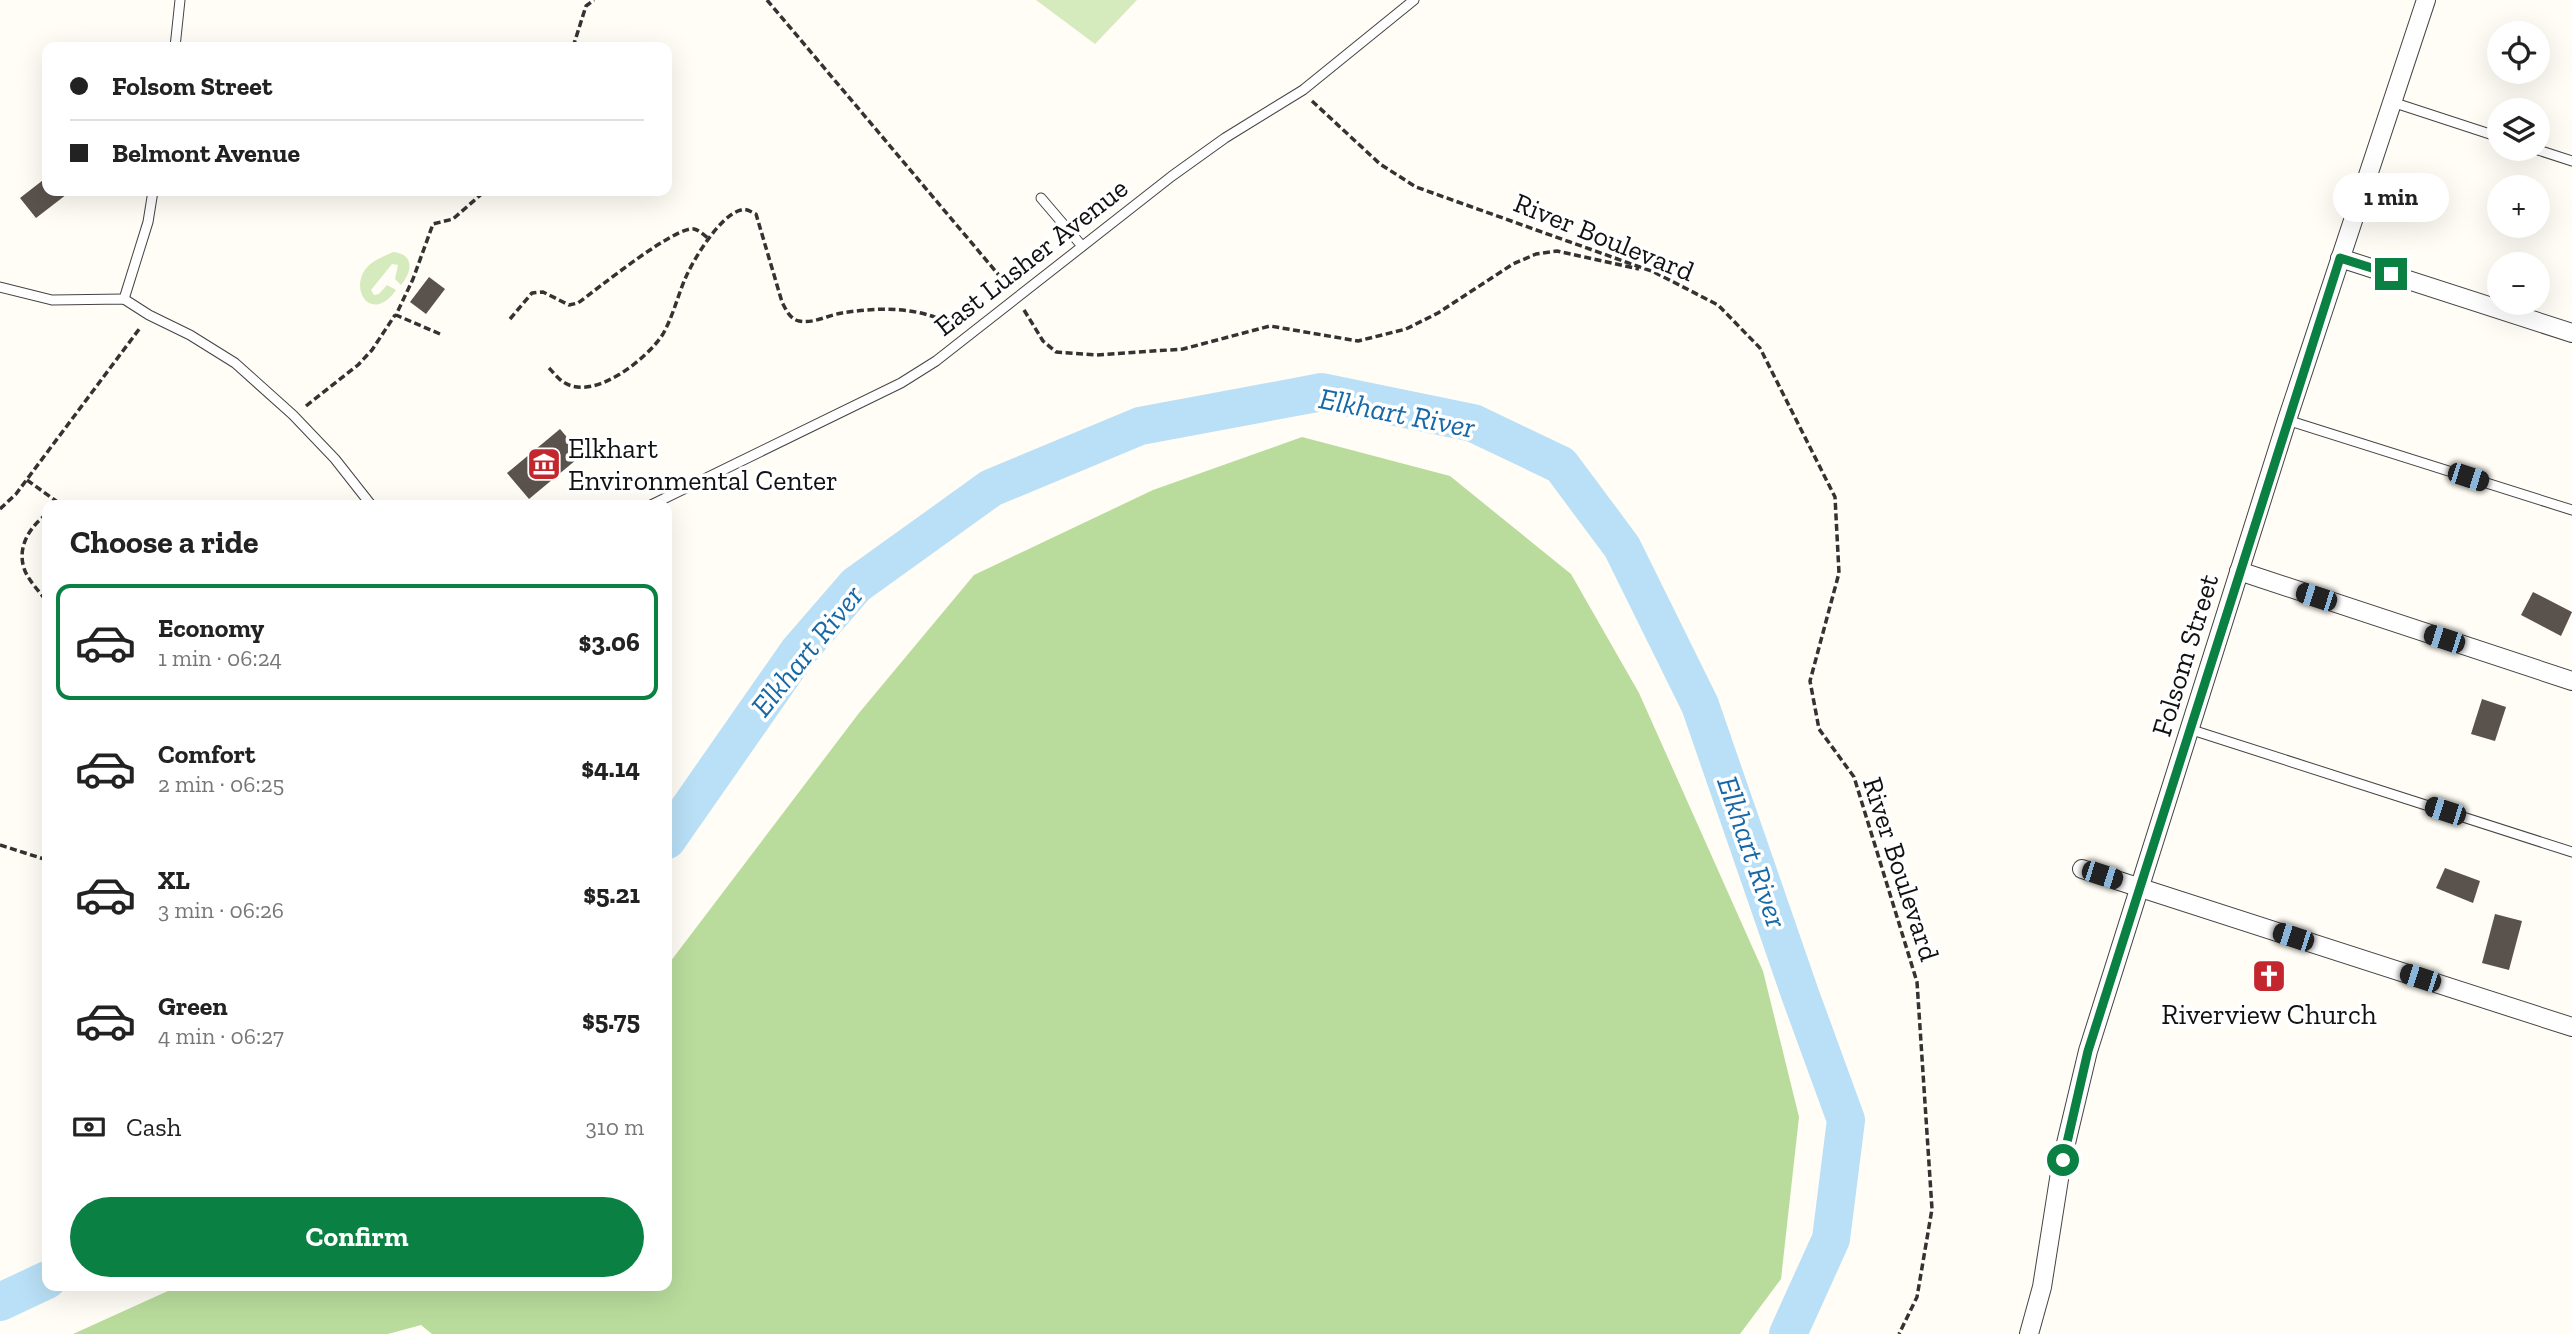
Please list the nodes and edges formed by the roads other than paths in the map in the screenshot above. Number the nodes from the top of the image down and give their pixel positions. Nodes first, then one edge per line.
1 (180, 0) edge
2 (1414, 0) edge
3 (2426, 0) edge
4 (176, 42) edge
5 (2392, 102) junction
6 (2487, 133) edge
7 (2550, 154) edge
8 (2572, 161) edge
9 (152, 196) edge
10 (1041, 198) dead end
11 (1082, 246) junction
12 (2340, 258) junction
13 (0, 286) edge
14 (124, 299) junction
15 (2572, 333) edge
16 (2287, 420) junction
17 (367, 500) edge
18 (661, 500) edge
19 (2572, 510) edge
20 (2239, 571) junction
21 (2572, 681) edge
22 (2189, 729) junction
23 (2572, 852) edge
24 (2082, 869) dead end
25 (2141, 888) junction
26 (2572, 1027) edge
27 (2029, 1334) edge

1 - 4 lane
2 - 11 lane, East Lusher Avenue
3 - 5 street, Folsom Street
5 - 6 lane
5 - 12 street, Folsom Street
7 - 8 lane
9 - 14 lane
10 - 11 lane
11 - 18 lane, East Lusher Avenue
12 - 15 street
12 - 16 street, Folsom Street
13 - 14 lane
14 - 17 lane
16 - 19 lane
16 - 20 street, Folsom Street
20 - 21 street
20 - 22 street, Folsom Street
22 - 23 lane
22 - 25 street, Folsom Street
24 - 25 street
25 - 26 street
25 - 27 street, Folsom Street

